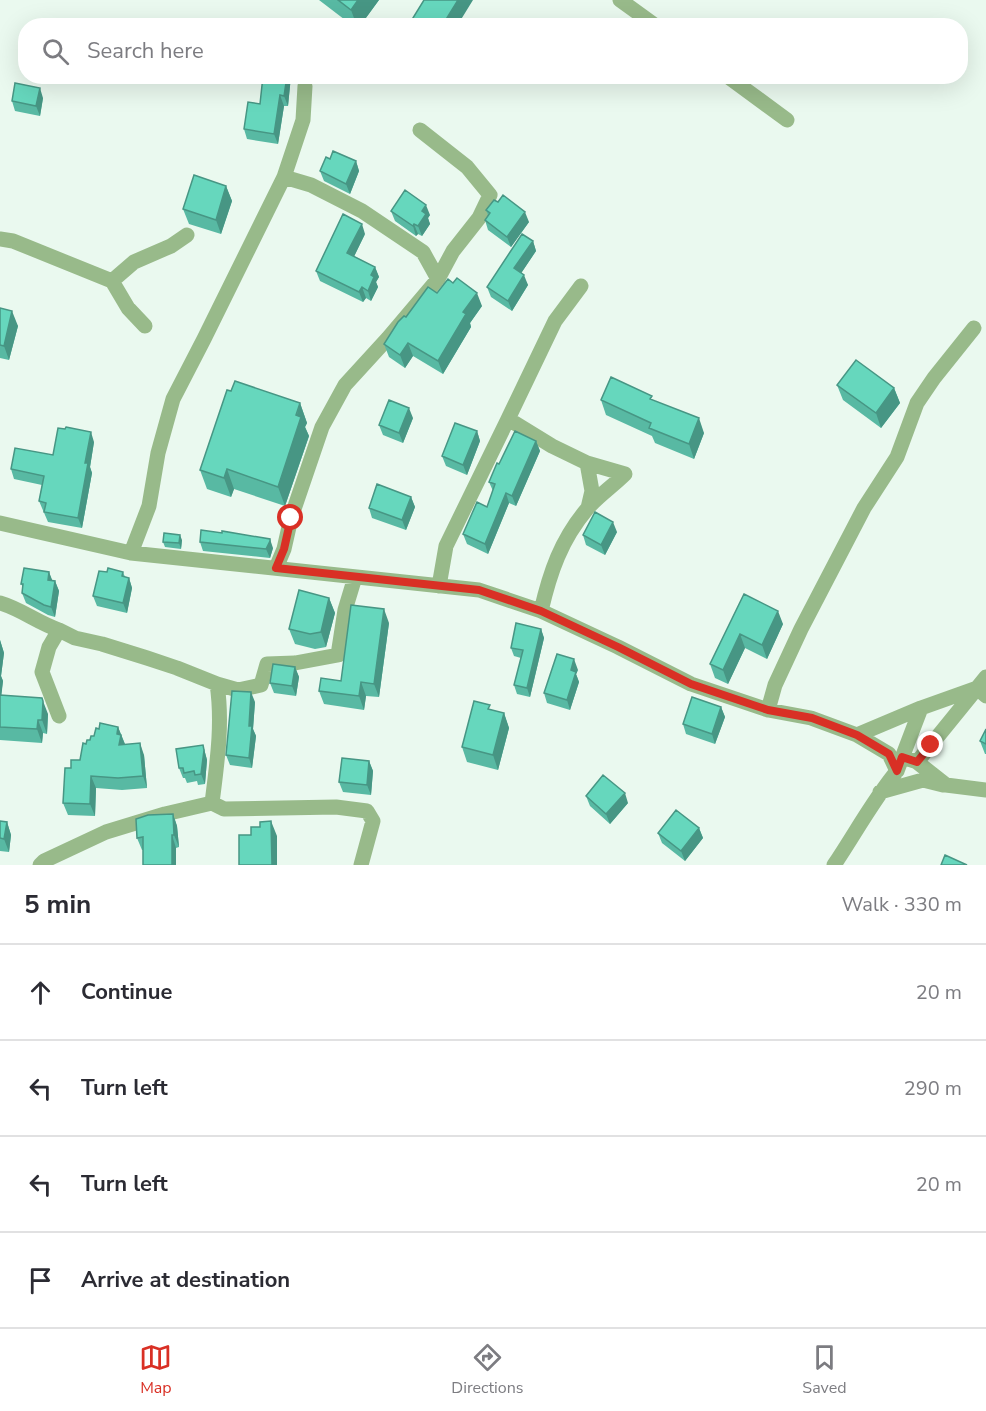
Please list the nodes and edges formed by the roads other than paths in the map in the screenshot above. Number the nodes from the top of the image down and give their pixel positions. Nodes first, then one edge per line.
1 (620, 0) edge
2 (645, 18) edge
3 (738, 84) edge
4 (305, 86) dead end
5 (787, 120) dead end
6 (420, 130) dead end
7 (284, 177) junction
8 (188, 235) dead end
9 (0, 239) edge
10 (438, 279) junction
11 (112, 281) junction
12 (581, 285) dead end
13 (145, 326) dead end
14 (974, 328) dead end
15 (508, 419) junction
16 (587, 463) junction
17 (588, 508) junction
18 (0, 523) edge
19 (131, 553) junction
20 (276, 568) junction
21 (355, 577) junction
22 (440, 586) junction
23 (0, 603) edge
24 (541, 611) junction
25 (59, 630) junction
26 (217, 684) junction
27 (983, 687) edge
28 (921, 708) junction
29 (768, 710) junction
30 (58, 716) dead end
31 (857, 735) junction
32 (906, 763) junction
33 (946, 785) junction
34 (986, 790) edge
35 (880, 792) junction
36 (212, 803) junction
37 (45, 864) edge
38 (361, 865) edge
39 (834, 865) edge

1 - 2 street
3 - 5 street
4 - 7 street
6 - 10 street
7 - 10 street
7 - 19 street
8 - 11 street
9 - 11 street
10 - 20 street
11 - 13 street
12 - 15 street
14 - 29 street
15 - 16 street
15 - 22 street
16 - 17 street
16 - 17 street
17 - 24 street
18 - 19 street
19 - 20 street
20 - 21 street
21 - 22 street
21 - 26 street
22 - 24 street
23 - 25 street
24 - 29 street
25 - 26 street
25 - 30 street
26 - 36 street
27 - 28 street
27 - 32 street
28 - 31 street
28 - 32 street
29 - 31 street
31 - 32 street
32 - 33 street
32 - 35 street
33 - 34 street
33 - 35 street
35 - 39 street
36 - 37 street
36 - 38 street

